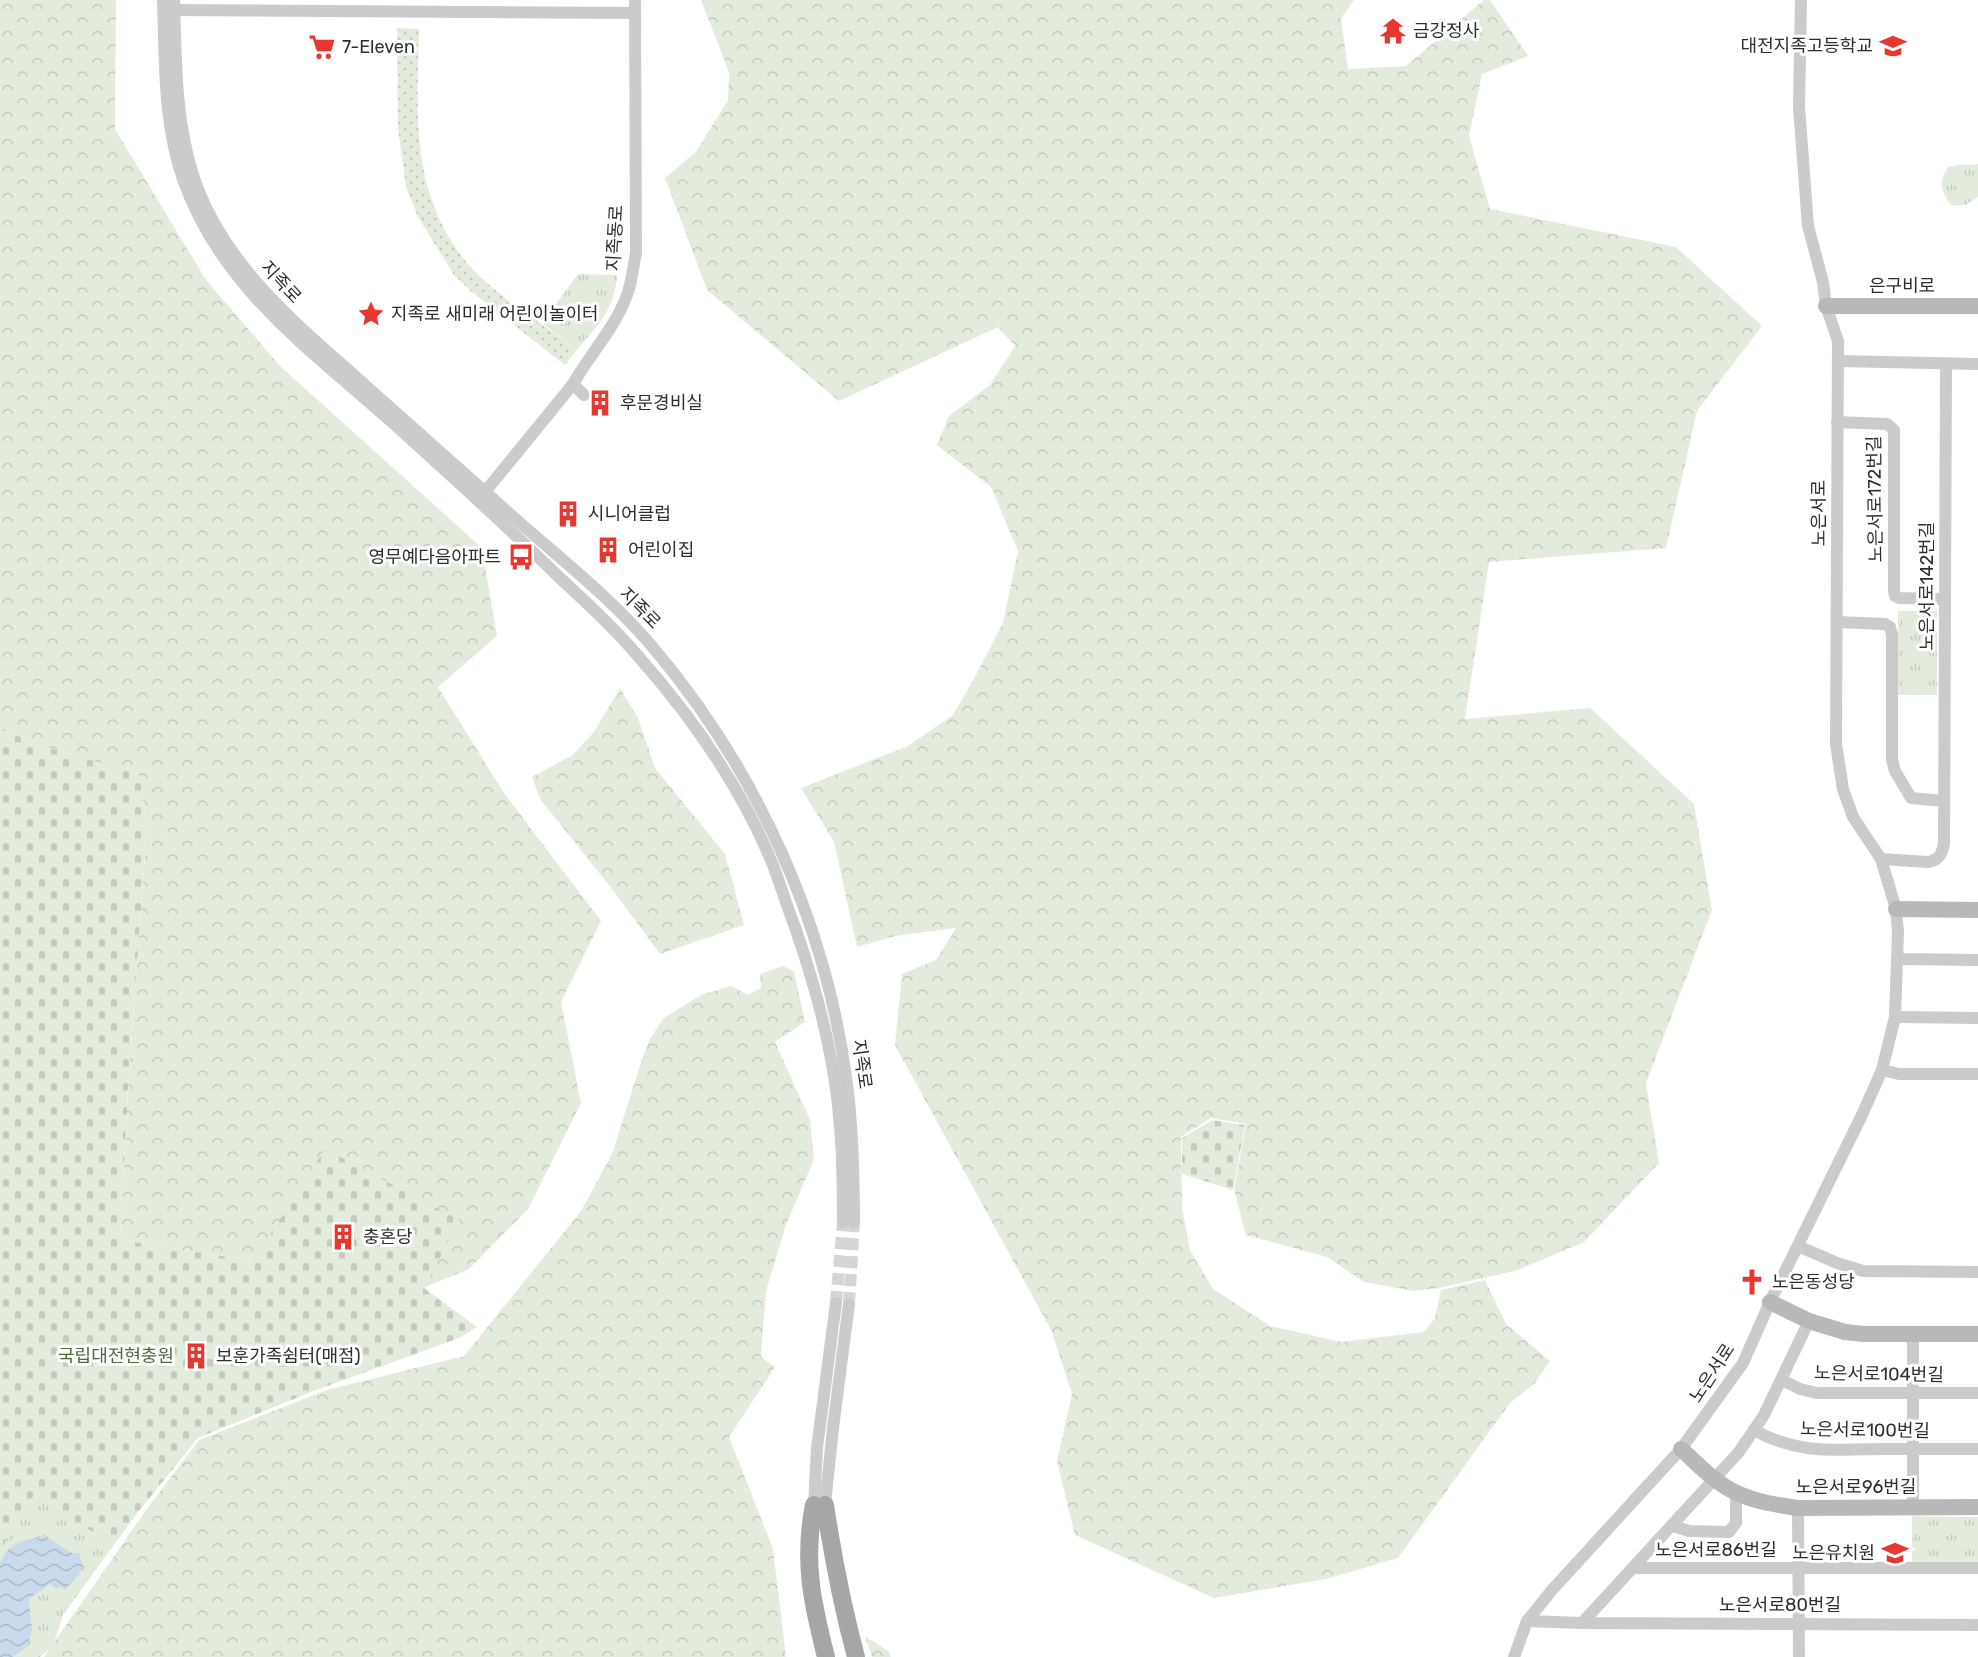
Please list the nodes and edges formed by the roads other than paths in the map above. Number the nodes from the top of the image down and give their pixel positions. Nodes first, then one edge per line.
1 (1801, 0) edge
2 (168, 5) edge
3 (226, 5) edge
4 (350, 5) edge
5 (466, 6) edge
6 (581, 6) edge
7 (635, 6) edge
8 (1827, 306) junction
9 (1978, 306) edge
10 (1838, 361) junction
11 (1946, 364) junction
12 (1978, 364) edge
13 (573, 384) junction
14 (584, 395) dead end
15 (1837, 422) junction
16 (481, 496) junction
17 (1945, 599) junction
18 (1837, 622) junction
19 (1944, 801) junction
20 (1881, 859) junction
21 (1896, 909) junction
22 (1978, 910) edge
23 (1898, 959) junction
24 (1978, 960) edge
25 (1895, 1017) junction
26 (1978, 1018) edge
27 (1882, 1070) junction
28 (1978, 1074) edge
29 (849, 1223) tunnel mouth
30 (1798, 1246) junction
31 (1978, 1272) edge
32 (1770, 1302) junction
33 (836, 1303) tunnel mouth
34 (849, 1304) tunnel mouth
35 (1809, 1321) junction
36 (1913, 1335) junction
37 (1978, 1335) edge
38 (1782, 1380) junction
39 (1914, 1394) junction
40 (1978, 1394) edge
41 (1754, 1430) junction
42 (1681, 1449) junction
43 (1914, 1449) junction
44 (1978, 1449) edge
45 (1714, 1478) junction
46 (1736, 1493) junction
47 (820, 1505) junction
48 (1913, 1506) junction
49 (1978, 1507) edge
50 (1798, 1508) junction
51 (1673, 1526) junction
52 (1634, 1568) junction
53 (1799, 1568) junction
54 (1978, 1568) edge
55 (1527, 1621) junction
56 (1582, 1623) junction
57 (1798, 1623) junction
58 (1978, 1625) edge
59 (826, 1657) edge
60 (838, 1657) edge
61 (846, 1657) edge
62 (856, 1657) edge
63 (1514, 1657) edge
64 (1799, 1657) edge

1 - 8 street, 노은서로
2 - 3 street
2 - 16 street, 지족로
3 - 4 street
4 - 5 street
5 - 6 street
6 - 7 street
7 - 13 street, 지족동로
8 - 9 street, 은구비로
8 - 10 street, 노은서로
10 - 11 street
10 - 15 street, 노은서로
11 - 12 street
11 - 17 street, 노은서로142번길
13 - 14 street
13 - 16 street, 지족동로
15 - 17 street, 노은서로172번길
15 - 18 street, 노은서로
16 - 29 street, 지족로
17 - 19 street, 노은서로142번길
18 - 19 street
18 - 20 street, 노은서로
19 - 20 street, 노은서로142번길
20 - 21 street, 노은서로
21 - 22 street
21 - 23 street, 노은서로
23 - 24 street
23 - 25 street, 노은서로
25 - 26 street
25 - 27 street, 노은서로
27 - 28 street
27 - 30 street, 노은서로
30 - 31 street
30 - 32 street, 노은서로
32 - 35 street
32 - 42 street, 노은서로
33 - 47 street
34 - 47 street
35 - 36 street
35 - 38 street
36 - 37 street
36 - 39 street
38 - 39 street, 노은서로104번길
38 - 41 street
39 - 40 street, 노은서로104번길
39 - 43 street
41 - 43 street, 노은서로100번길
41 - 45 street
42 - 45 street, 노은서로96번길
42 - 55 street, 노은서로
43 - 44 street, 노은서로100번길
43 - 48 street
45 - 46 street, 노은서로96번길
45 - 51 street
46 - 50 street, 노은서로96번길
46 - 51 street
47 - 59 main road
47 - 60 main road
47 - 61 main road
47 - 62 main road
48 - 49 street, 노은서로96번길
48 - 50 street, 노은서로96번길
50 - 53 street
51 - 52 street
52 - 53 street, 노은서로86번길
52 - 56 street
53 - 54 street, 노은서로86번길
53 - 57 street
55 - 56 street, 노은서로80번길
55 - 63 street, 노은서로
56 - 57 street, 노은서로80번길
57 - 58 street, 노은서로80번길
57 - 64 street

